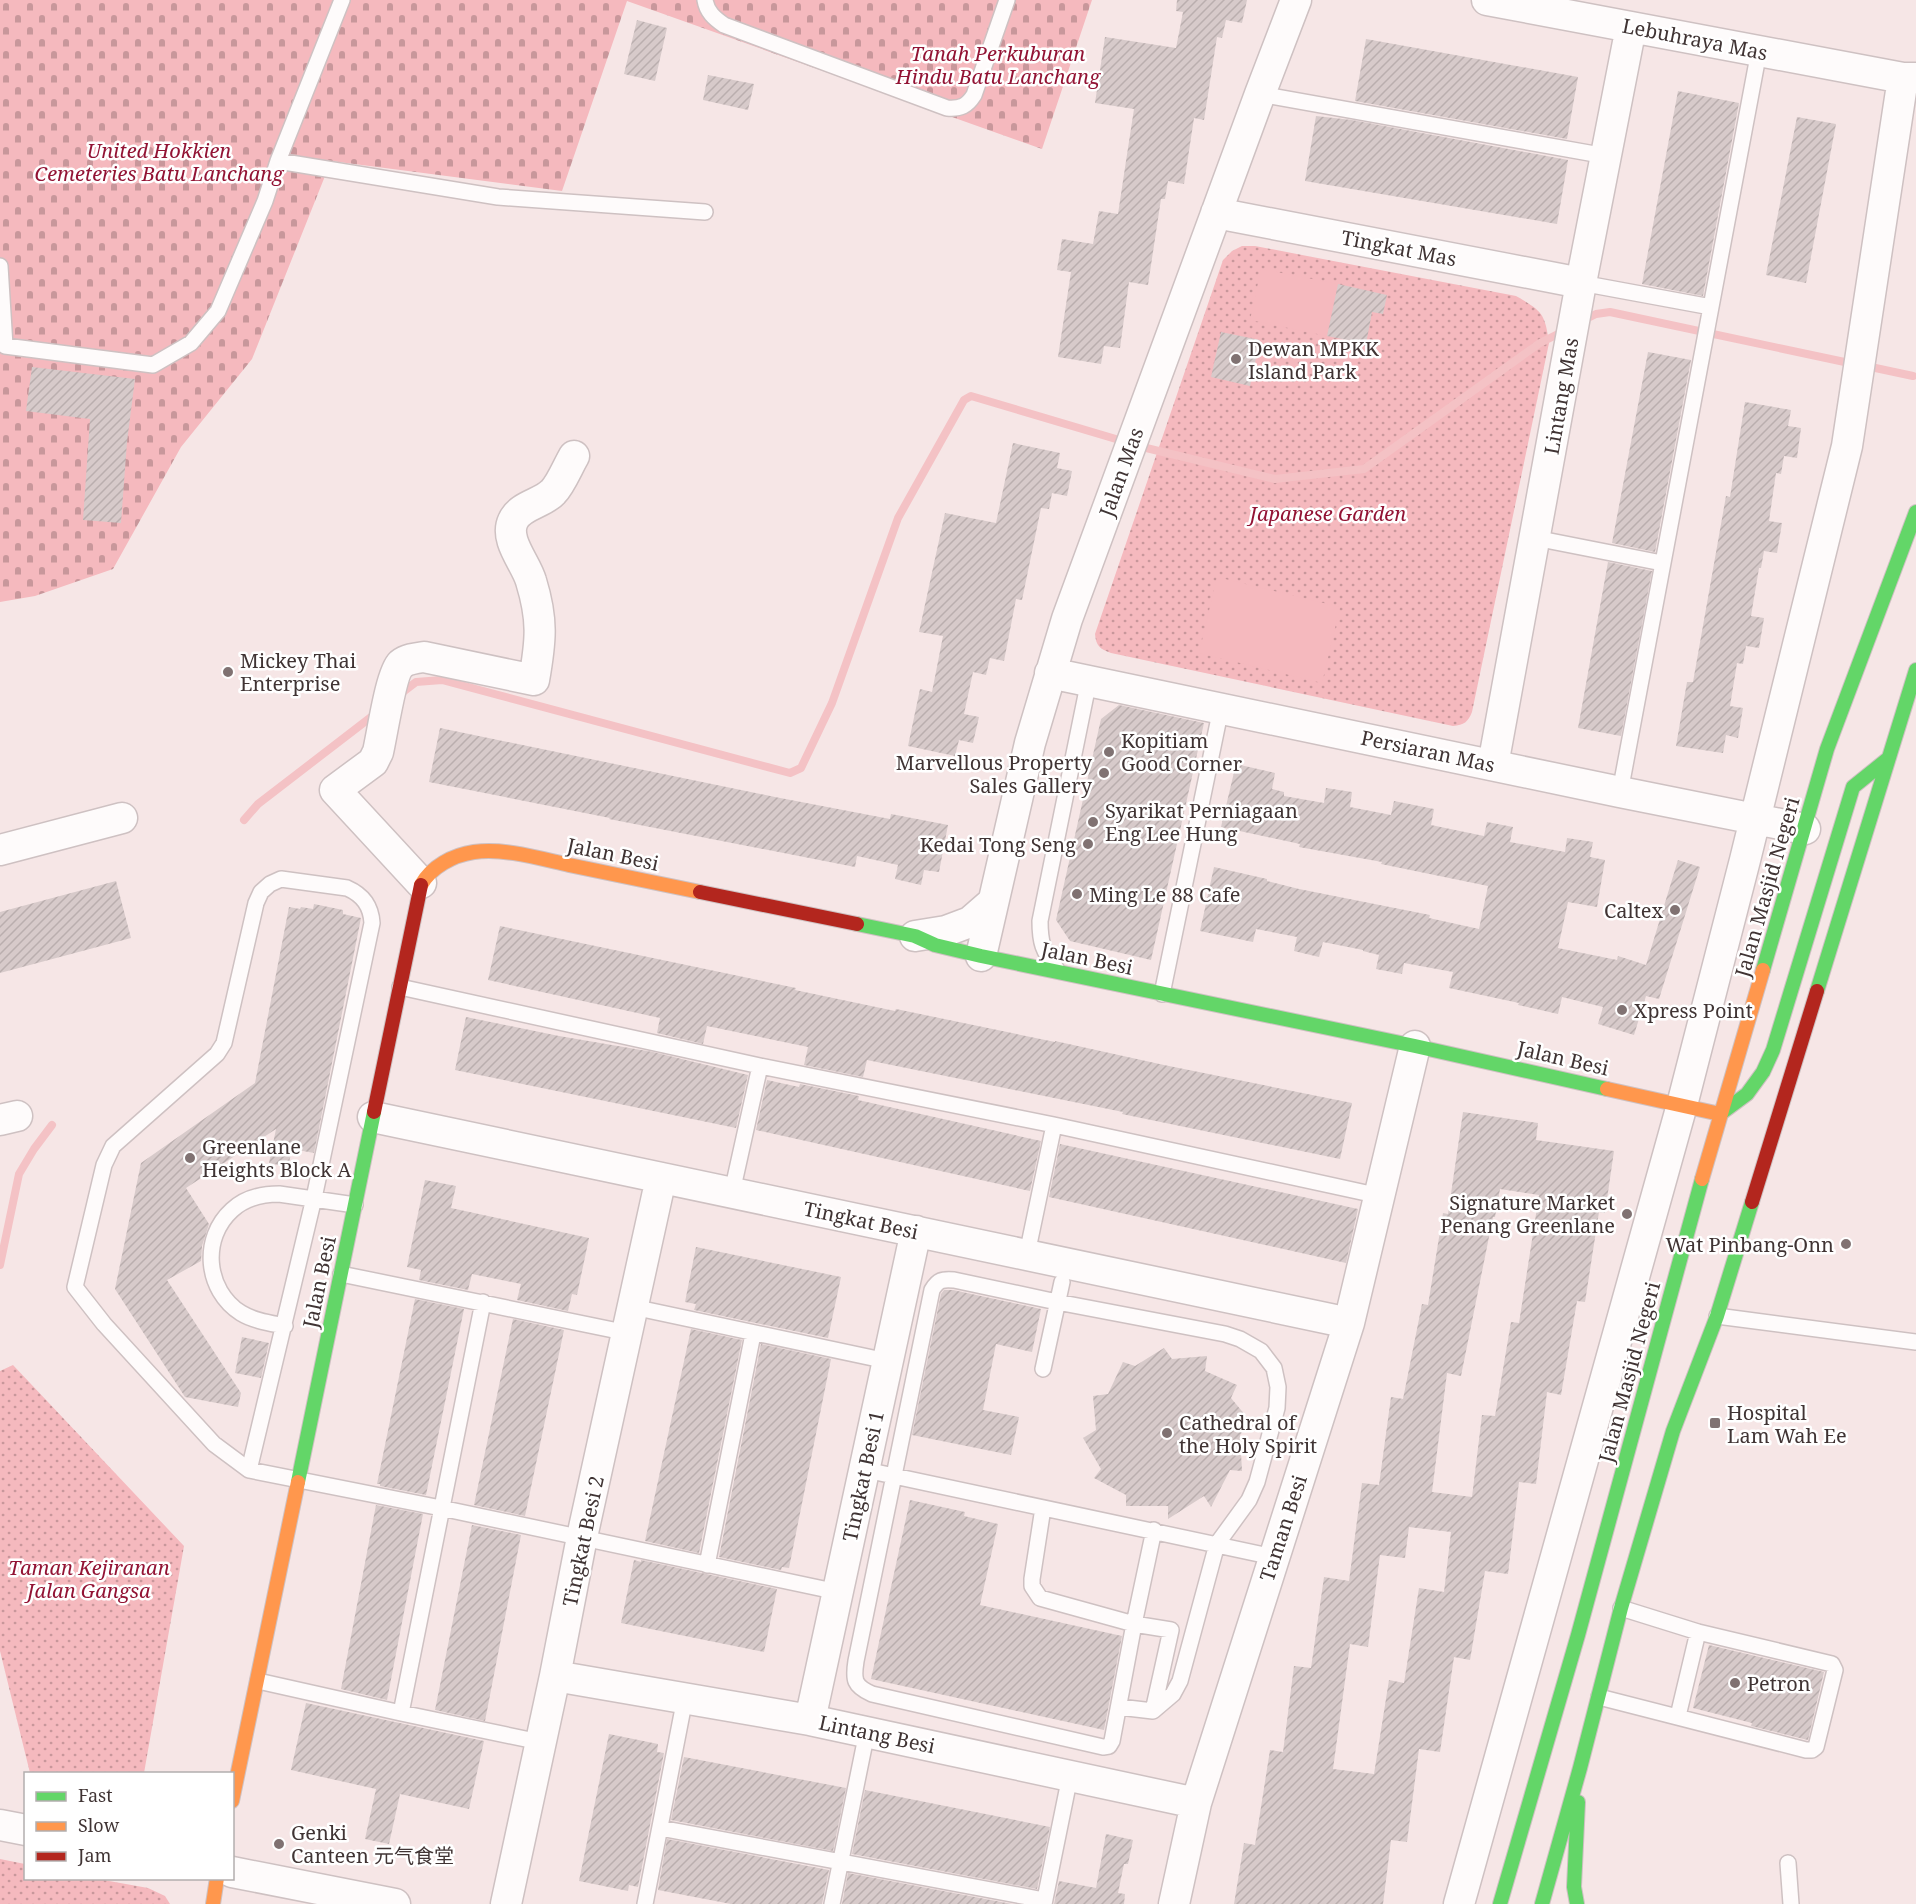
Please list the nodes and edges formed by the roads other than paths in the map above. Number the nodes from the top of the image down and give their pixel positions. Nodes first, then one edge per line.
1 (342, 0) edge
2 (705, 0) edge
3 (1007, 0) edge
4 (1296, 0) edge
5 (1487, 0) edge
6 (1631, 27) junction
7 (1759, 51) junction
8 (1912, 80) edge
9 (1260, 94) junction
10 (1606, 156) junction
11 (278, 161) junction
12 (705, 212) dead end
13 (1216, 213) junction
14 (0, 266) edge
15 (1581, 283) junction
16 (1710, 311) junction
17 (574, 456) dead end
18 (1916, 512) edge
19 (1535, 538) junction
20 (1662, 563) junction
21 (1050, 673) junction
22 (1089, 680) junction
23 (1914, 680) edge
24 (1221, 708) junction
25 (1889, 758) junction
26 (1493, 765) junction
27 (1620, 792) junction
28 (122, 818) dead end
29 (1755, 819) junction
30 (1805, 829) junction
31 (0, 850) edge
32 (421, 883) junction
33 (993, 902) junction
34 (915, 936) junction
35 (981, 956) junction
36 (1060, 973) junction
37 (400, 987) junction
38 (1162, 994) junction
39 (1415, 1046) junction
40 (759, 1066) junction
41 (1682, 1105) junction
42 (1720, 1114) junction
43 (373, 1117) junction
44 (1054, 1125) junction
45 (661, 1178) junction
46 (732, 1192) junction
47 (1380, 1196) junction
48 (314, 1198) junction
49 (355, 1205) junction
50 (916, 1231) junction
51 (1027, 1254) junction
52 (341, 1274) junction
53 (1062, 1282) dead end
54 (483, 1302) junction
55 (1057, 1302) junction
56 (1717, 1316) junction
57 (631, 1320) junction
58 (1349, 1323) junction
59 (285, 1326) junction
60 (753, 1334) junction
61 (1916, 1342) edge
62 (887, 1361) junction
63 (1043, 1369) dead end
64 (249, 1470) junction
65 (866, 1470) junction
66 (894, 1477) junction
67 (298, 1480) junction
68 (441, 1508) junction
69 (1043, 1508) junction
70 (1154, 1530) junction
71 (582, 1537) junction
72 (1217, 1544) junction
73 (1274, 1557) junction
74 (707, 1565) junction
75 (838, 1592) junction
76 (1621, 1608) junction
77 (1134, 1624) junction
78 (1698, 1632) junction
79 (555, 1676) junction
80 (258, 1681) junction
81 (1599, 1697) junction
82 (685, 1698) junction
83 (1119, 1707) junction
84 (1153, 1711) junction
85 (400, 1713) junction
86 (1678, 1716) junction
87 (810, 1720) junction
88 (867, 1732) junction
89 (540, 1742) junction
90 (1580, 1768) junction
91 (1070, 1776) junction
92 (234, 1792) edge
93 (1196, 1803) junction
94 (0, 1825) edge
95 (660, 1828) junction
96 (24, 1830) edge
97 (840, 1862) junction
98 (1788, 1863) dead end
99 (234, 1872) edge
100 (217, 1880) edge
101 (1044, 1902) edge
102 (213, 1904) edge
103 (395, 1904) edge
104 (506, 1904) edge
105 (645, 1904) edge
106 (832, 1904) edge
107 (1174, 1904) edge
108 (1458, 1904) edge
109 (1500, 1904) edge
110 (1542, 1904) edge
111 (1577, 1904) edge
112 (1791, 1904) edge

1 - 11 lane
2 - 3 lane
4 - 9 street, Jalan Mas
5 - 6 street, Lebuhraya Mas
6 - 7 street, Lebuhraya Mas
6 - 10 street, Lintang Mas
7 - 8 street, Lebuhraya Mas
7 - 16 lane
8 - 29 street
9 - 10 lane
9 - 13 street, Jalan Mas
10 - 15 street, Lintang Mas
11 - 12 lane
11 - 14 lane
13 - 15 street, Tingkat Mas
13 - 21 street, Jalan Mas
15 - 16 lane
15 - 19 street, Lintang Mas
16 - 20 lane
17 - 32 street
18 - 30 main road, Jalan Masjid Negeri
19 - 20 lane
19 - 26 street, Lintang Mas
20 - 27 lane
21 - 22 street, Persiaran Mas
21 - 33 street, Jalan Mas
22 - 24 street, Persiaran Mas
22 - 36 lane
23 - 25 main road
24 - 26 street, Persiaran Mas
24 - 38 lane
25 - 42 main road
25 - 56 main road
26 - 27 street, Persiaran Mas
27 - 29 street, Persiaran Mas
28 - 31 street
29 - 30 street, Persiaran Mas
29 - 41 street
30 - 42 main road, Jalan Masjid Negeri
32 - 34 main road, Jalan Besi
32 - 37 main road, Jalan Besi
33 - 34 street
33 - 35 street, Jalan Mas
34 - 35 main road, Jalan Besi
35 - 36 main road, Jalan Besi
36 - 38 main road, Jalan Besi
37 - 40 lane
37 - 43 main road, Jalan Besi
38 - 39 main road, Jalan Besi
39 - 41 main road, Jalan Besi
39 - 47 street, Taman Besi
40 - 44 lane
40 - 46 lane
41 - 42 main road, Jalan Besi
41 - 108 street
42 - 109 main road, Jalan Masjid Negeri
43 - 45 street, Tingkat Besi
43 - 49 main road, Jalan Besi
44 - 47 lane
44 - 51 lane
45 - 46 street, Tingkat Besi
45 - 57 street, Tingkat Besi 2
46 - 50 street, Tingkat Besi
47 - 58 street, Taman Besi
48 - 49 lane
48 - 59 lane
48 - 59 lane
48 - 64 lane
49 - 52 main road, Jalan Besi
50 - 51 street, Tingkat Besi
50 - 62 street, Tingkat Besi 1
51 - 58 street, Tingkat Besi
52 - 54 lane
52 - 67 main road, Jalan Besi
53 - 55 lane
54 - 57 lane
54 - 68 lane
55 - 63 lane
55 - 66 lane
55 - 72 lane
56 - 61 lane
56 - 76 main road
57 - 60 lane
57 - 71 street, Tingkat Besi 2
58 - 73 street, Taman Besi
59 - 64 lane
60 - 62 lane
60 - 74 lane
62 - 65 street, Tingkat Besi 1
64 - 67 lane
65 - 66 lane
65 - 75 street, Tingkat Besi 1
66 - 69 lane
66 - 83 lane
67 - 68 lane
67 - 80 main road, Jalan Besi
68 - 71 lane
68 - 85 lane
69 - 70 lane
69 - 77 lane
70 - 72 lane
70 - 77 lane
71 - 74 lane
71 - 79 street, Tingkat Besi 2
72 - 73 lane
72 - 84 lane
73 - 93 street, Taman Besi
74 - 75 lane
75 - 87 street, Tingkat Besi 1
76 - 78 lane
76 - 81 main road
77 - 83 lane
77 - 84 lane
78 - 86 lane
78 - 86 lane
79 - 82 street, Lintang Besi
79 - 89 street, Tingkat Besi 2
80 - 85 lane
80 - 92 main road, Jalan Besi
81 - 86 lane
81 - 90 main road
82 - 87 street, Lintang Besi
82 - 95 lane
83 - 84 lane
85 - 89 lane
87 - 88 street, Lintang Besi
88 - 91 street, Lintang Besi
88 - 97 lane
89 - 104 street, Tingkat Besi 2
90 - 110 main road
90 - 111 main road
91 - 93 street, Lintang Besi
91 - 101 lane
93 - 107 street, Taman Besi
94 - 96 street
95 - 97 lane
95 - 105 lane
97 - 101 lane
97 - 106 lane
98 - 112 lane
99 - 103 street
100 - 102 main road

